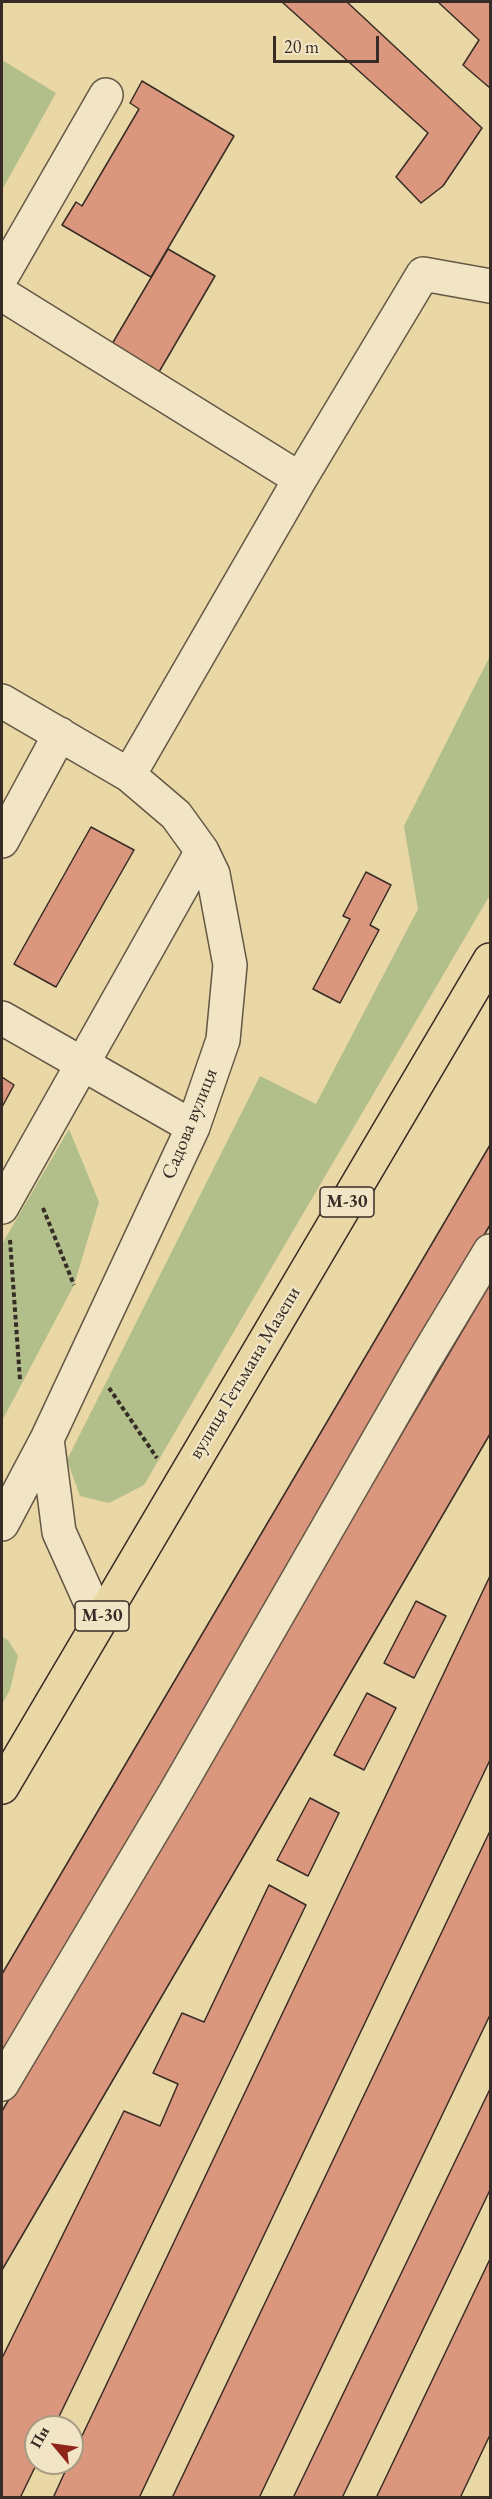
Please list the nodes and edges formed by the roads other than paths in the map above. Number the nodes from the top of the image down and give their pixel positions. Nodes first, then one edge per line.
1 (106, 95) dead end
2 (2, 276) edge
3 (490, 286) edge
4 (2, 294) edge
5 (300, 479) junction
6 (2, 701) edge
7 (60, 734) junction
8 (129, 775) junction
9 (2, 841) edge
10 (202, 850) junction
11 (490, 960) edge
12 (2, 1017) edge
13 (84, 1064) junction
14 (193, 1127) junction
15 (7, 1219) edge
16 (490, 1251) edge
17 (47, 1439) junction
18 (2, 1524) edge
19 (99, 1621) junction
20 (2, 1787) edge
21 (2, 2084) edge

1 - 2 street
3 - 5 street
4 - 5 street
5 - 8 street
6 - 7 street, Садова вулиця
7 - 8 street, Садова вулиця
7 - 9 street
8 - 10 street, Садова вулиця
10 - 13 street
10 - 14 street, Садова вулиця
11 - 19 highway, вулиця Гетьмана Мазепи / М-30
12 - 13 street
13 - 14 street
13 - 15 street
14 - 17 street, Садова вулиця
16 - 21 street
17 - 18 street, Садова вулиця
17 - 19 street
19 - 20 highway, вулиця Гетьмана Мазепи / М-30

